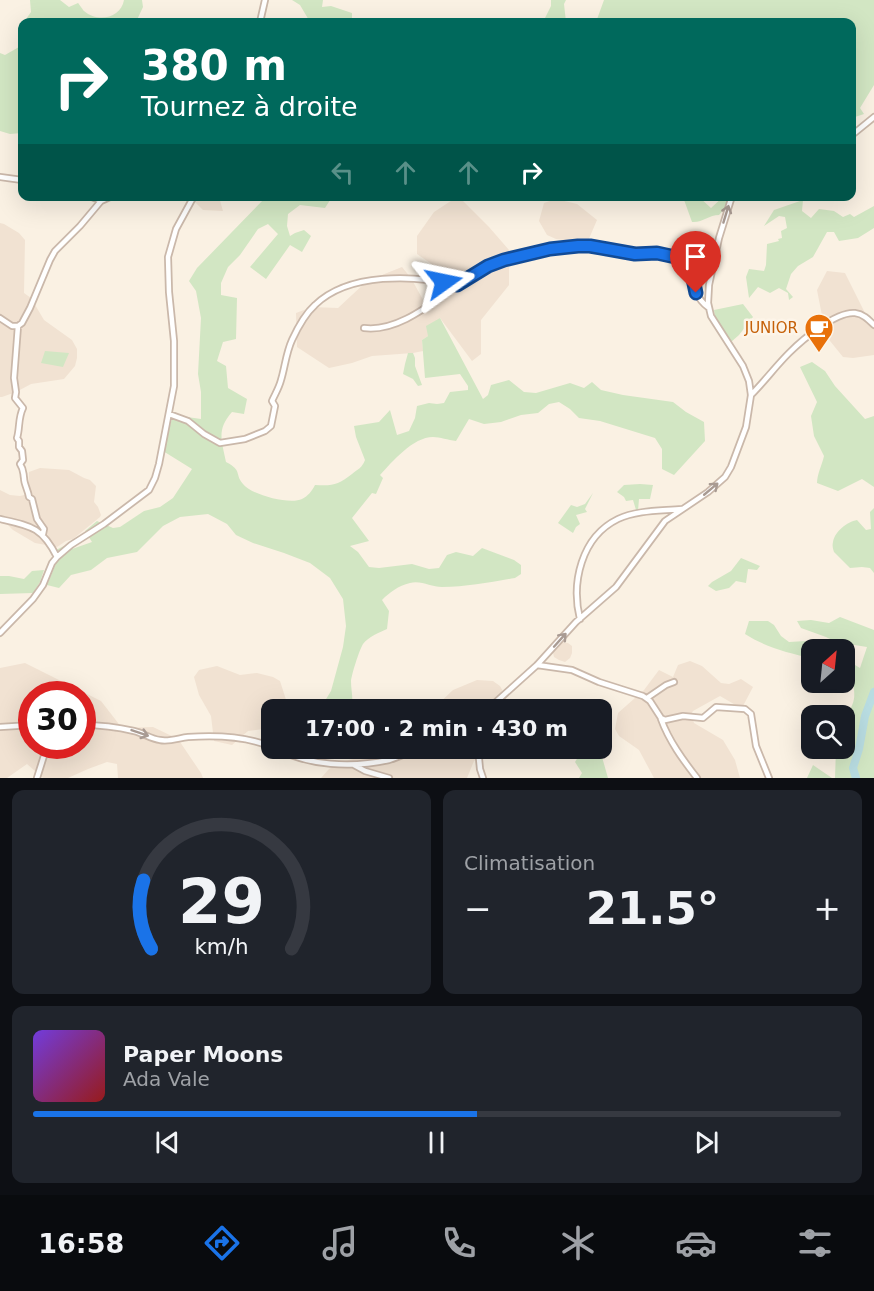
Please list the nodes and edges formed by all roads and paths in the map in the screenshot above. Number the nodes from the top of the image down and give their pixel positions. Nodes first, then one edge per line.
1 (265, 0) edge
2 (261, 18) edge
3 (874, 117) edge
4 (856, 132) edge
5 (0, 177) edge
6 (18, 179) edge
7 (101, 201) edge
8 (191, 201) edge
9 (730, 201) edge
10 (689, 260) junction
11 (714, 264) junction
12 (457, 285) junction
13 (709, 308) junction
14 (0, 318) edge
15 (874, 325) edge
16 (18, 327) junction
17 (364, 328) dead end
18 (751, 395) junction
19 (169, 414) junction
20 (682, 509) junction
21 (0, 519) edge
22 (43, 534) junction
23 (57, 557) junction
24 (580, 619) junction
25 (0, 633) edge
26 (537, 664) junction
27 (674, 682) dead end
28 (647, 698) junction
29 (499, 699) edge
30 (661, 718) junction
31 (18, 726) edge
32 (96, 726) edge
33 (0, 727) edge
34 (261, 743) edge
35 (43, 759) edge
36 (304, 759) edge
37 (392, 759) edge
38 (479, 759) edge
39 (354, 765) junction
40 (37, 778) edge
41 (389, 778) edge
42 (483, 778) edge
43 (697, 778) edge
44 (769, 778) edge

1 - 2 street
3 - 4 street
5 - 6 street
7 - 16 street
8 - 19 street
11 -> 9 street
10 - 11 street
10 - 12 street
10 - 13 street
11 - 13 street
12 - 17 street
12 - 19 street
13 - 18 street
14 - 16 street
15 - 18 street
16 - 22 street
20 -> 18 street
19 - 23 street
20 - 24 street
20 - 24 street
21 - 22 street
22 - 23 street
23 - 25 street
26 -> 24 street
26 - 28 street
26 - 29 street
27 - 28 street
28 - 30 street
30 - 43 street
30 - 44 street
31 - 33 street
32 -> 34 street
35 - 40 street
36 - 39 street
37 - 39 street
38 - 42 street
39 - 41 street

